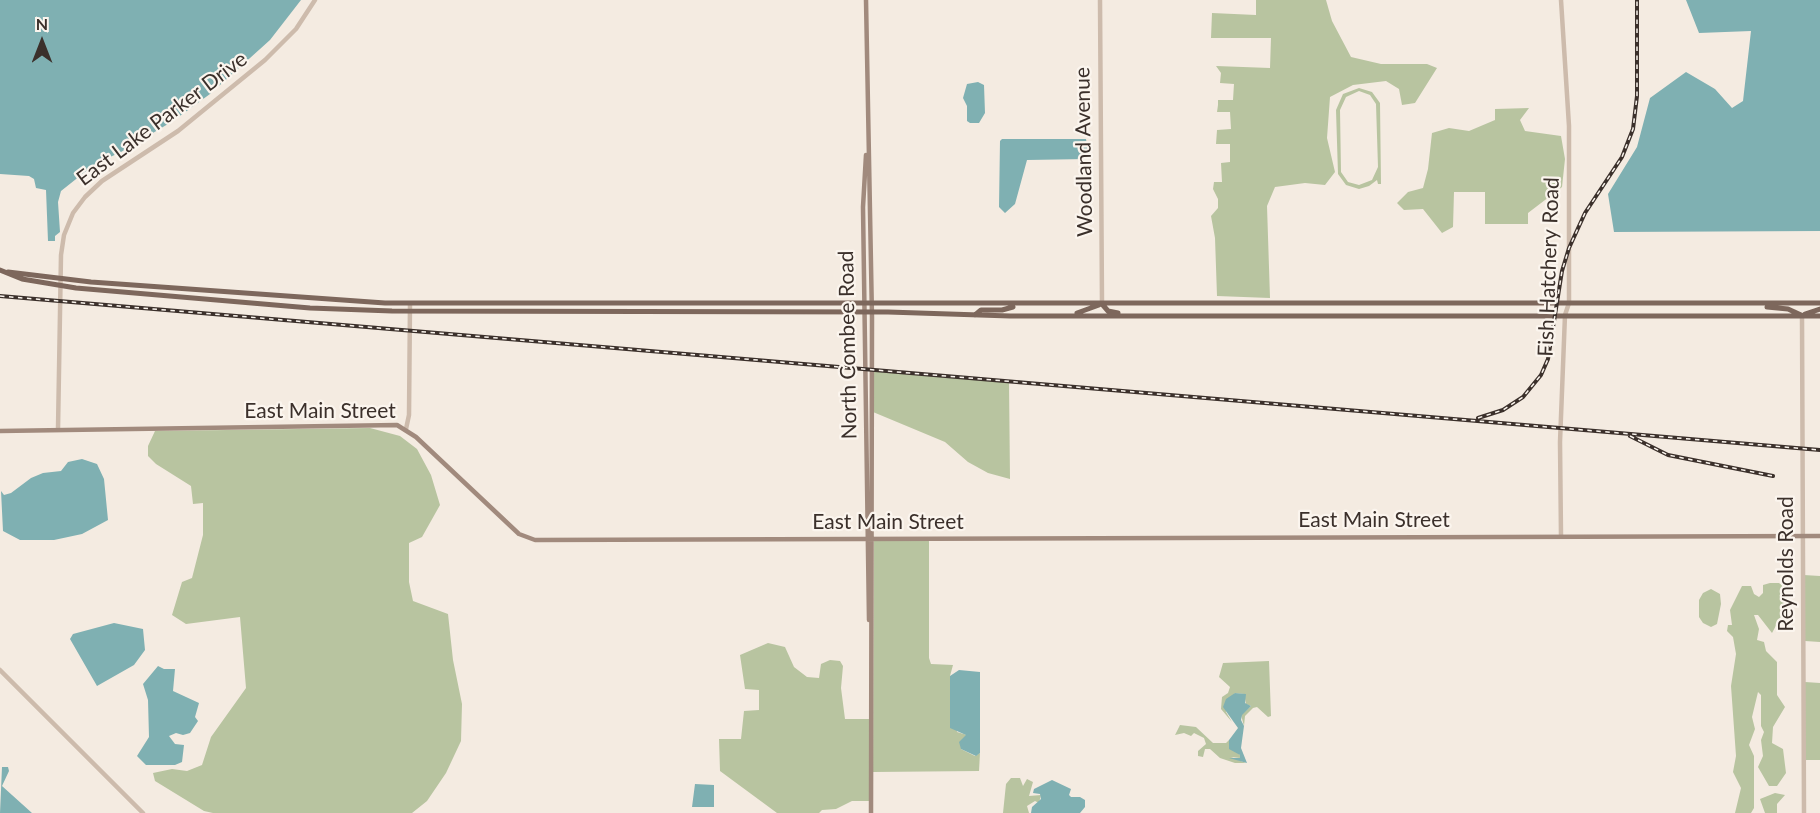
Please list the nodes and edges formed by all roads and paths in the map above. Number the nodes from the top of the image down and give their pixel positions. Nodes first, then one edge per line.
1 (315, 0) edge
2 (866, 0) edge
3 (1100, 0) edge
4 (1561, 0) edge
5 (3, 271) edge
6 (60, 278) junction
7 (59, 286) junction
8 (197, 291) junction
9 (196, 298) junction
10 (311, 300) junction
11 (1569, 303) junction
12 (1820, 303) edge
13 (410, 304) junction
14 (524, 304) junction
15 (743, 304) junction
16 (868, 304) junction
17 (1020, 304) junction
18 (1102, 304) junction
19 (1275, 304) junction
20 (1308, 304) junction
21 (1663, 304) junction
22 (1744, 304) junction
23 (310, 308) junction
24 (1820, 309) edge
25 (410, 311) junction
26 (699, 311) junction
27 (524, 312) junction
28 (869, 312) junction
29 (975, 315) junction
30 (1060, 315) junction
31 (1322, 315) junction
32 (1565, 315) junction
33 (1663, 315) junction
34 (1133, 316) junction
35 (1292, 316) junction
36 (1802, 316) junction
37 (1820, 316) edge
38 (58, 429) junction
39 (406, 429) junction
40 (0, 431) edge
41 (1802, 535) junction
42 (1560, 536) junction
43 (1820, 536) edge
44 (870, 538) junction
45 (0, 670) edge
46 (143, 813) edge
47 (871, 813) edge
48 (1804, 813) edge

1 - 6 street, East Lake Parker Drive
2 - 16 main road, North Combee Road
3 - 18 street, Woodland Avenue
4 - 11 street, Fish Hatchery Road
5 - 6 main road
5 - 7 main road
6 - 7 street, East Lake Parker Drive
6 - 8 main road
7 - 9 main road
7 - 38 street, East Lake Parker Drive
8 - 9 main road
8 - 10 main road
9 - 23 main road
10 - 13 main road
10 - 23 main road
11 - 20 main road
11 - 21 main road
11 - 32 street, Fish Hatchery Road
12 - 22 main road
13 - 14 main road
13 - 25 street
14 - 15 main road
14 - 27 main road
15 - 16 main road
15 - 26 main road
16 - 17 main road
16 - 28 main road, North Combee Road
17 - 18 main road
17 - 29 main road
18 - 19 main road
18 - 30 main road
18 - 34 main road
19 - 20 main road
19 - 35 main road
20 - 31 main road
20 - 35 main road
21 - 22 main road
21 - 33 main road
22 - 36 main road
23 - 25 main road
24 - 36 main road
25 - 27 main road
25 - 39 street
26 - 27 main road
26 - 28 main road
28 - 29 main road
28 - 44 main road, North Combee Road
29 - 30 main road
30 - 34 main road
31 - 32 main road
31 - 35 main road
32 - 33 main road
32 - 42 street, Fish Hatchery Road
33 - 36 main road
34 - 35 main road
36 - 37 main road
36 - 41 street, Reynolds Road
38 - 39 main road, East Main Street
38 - 40 main road, East Main Street
39 - 44 main road, East Main Street
41 - 42 main road, East Main Street
41 - 43 main road, East Main Street
41 - 48 street, Reynolds Road
42 - 44 main road, East Main Street
44 - 47 main road, North Combee Road
45 - 46 street

